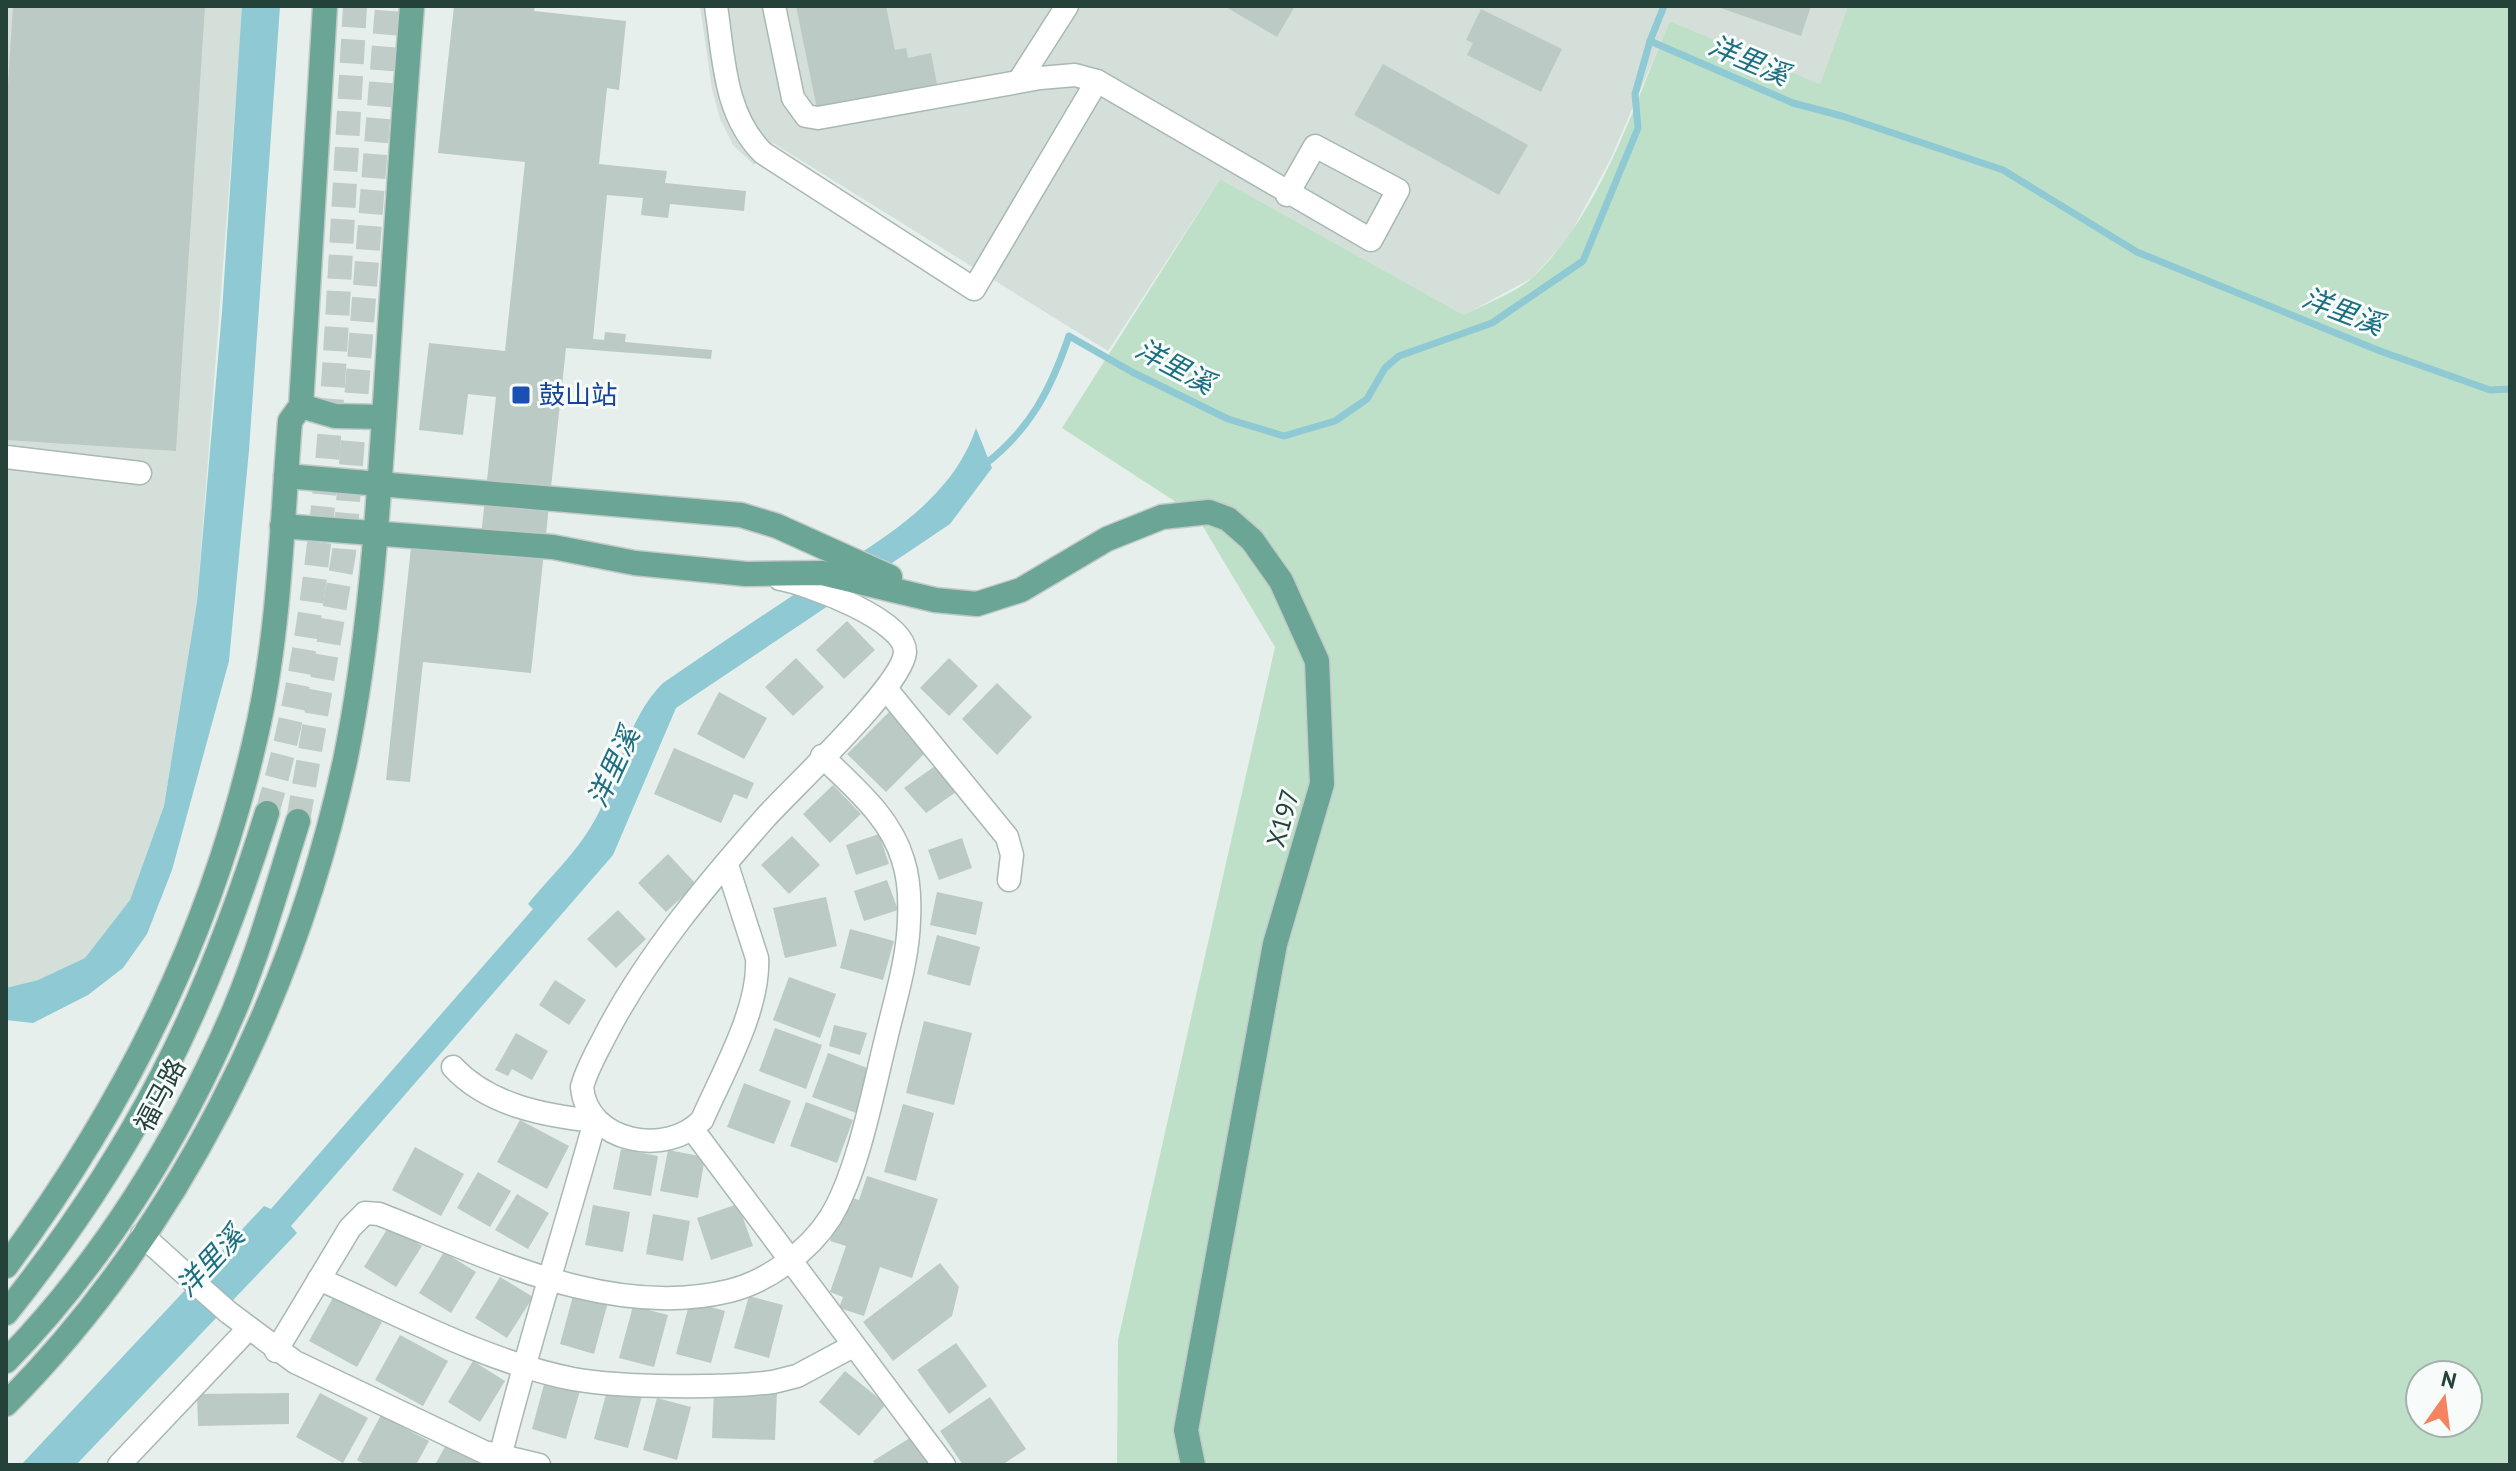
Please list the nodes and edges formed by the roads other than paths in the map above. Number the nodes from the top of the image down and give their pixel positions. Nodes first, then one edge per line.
1 (325, 6) edge
2 (412, 6) edge
3 (716, 6) edge
4 (774, 6) edge
5 (1067, 6) edge
6 (1019, 81) junction
7 (1097, 81) junction
8 (1287, 195) junction
9 (301, 406) junction
10 (384, 417) junction
11 (6, 457) edge
12 (140, 473) dead end
13 (286, 476) junction
14 (380, 485) junction
15 (282, 526) junction
16 (374, 533) junction
17 (814, 578) junction
18 (890, 582) junction
19 (887, 690) junction
20 (822, 756) junction
21 (267, 813) tunnel mouth
22 (298, 821) tunnel mouth
23 (727, 865) junction
24 (1009, 880) dead end
25 (453, 1067) dead end
26 (595, 1121) junction
27 (693, 1130) junction
28 (142, 1235) junction
29 (788, 1259) junction
30 (6, 1266) edge
31 (319, 1279) junction
32 (551, 1281) junction
33 (6, 1313) edge
34 (248, 1329) junction
35 (853, 1346) junction
36 (276, 1351) junction
37 (6, 1361) edge
38 (523, 1363) junction
39 (6, 1404) edge
40 (499, 1461) edge
41 (119, 1465) edge
42 (539, 1465) edge
43 (944, 1465) edge
44 (1193, 1465) edge

1 - 9 main road
2 - 10 main road
3 - 7 street
4 - 6 street
5 - 6 street
6 - 7 street
7 - 8 street
8 - 8 street
9 - 10 main road
9 - 13 main road
10 - 14 main road
11 - 12 street
13 - 14 main road
13 - 15 main road
14 - 16 main road
14 - 18 main road
15 - 16 main road
15 - 30 main road
16 - 17 main road
16 - 28 main road
17 - 18 main road
17 - 19 street
18 - 44 main road, X197 / X197
19 - 20 street
19 - 24 street
20 - 23 street
20 - 29 street
21 - 33 main road, 福马路
22 - 37 main road, 福马路
23 - 26 street
23 - 27 street
25 - 26 street
26 - 27 street
26 - 32 street
27 - 29 street
28 - 34 street, bridge
28 - 39 main road
29 - 32 street
29 - 35 street
31 - 32 street
31 - 36 street
31 - 38 street
32 - 38 street
34 - 36 street
34 - 41 street
35 - 38 street
35 - 43 street
36 - 40 street
38 - 40 street
40 - 42 street

